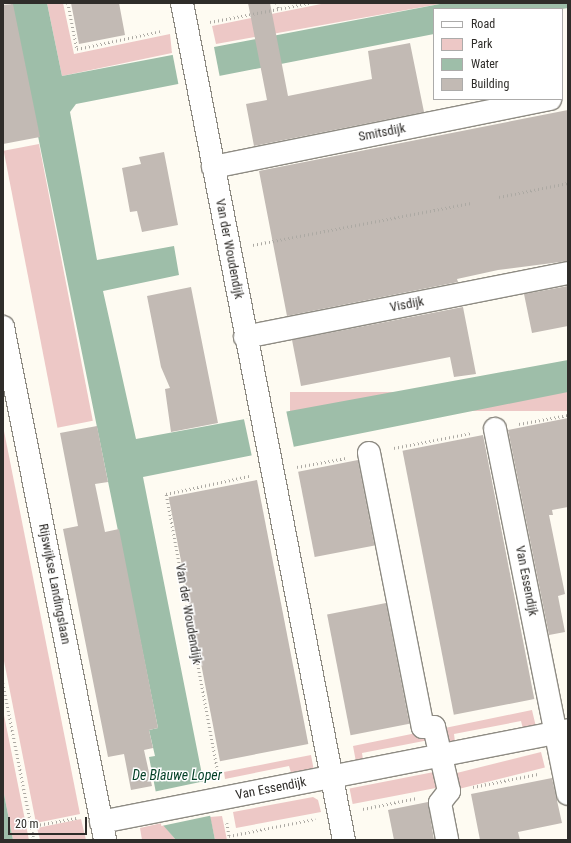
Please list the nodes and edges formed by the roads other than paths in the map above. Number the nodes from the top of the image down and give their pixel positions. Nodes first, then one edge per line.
1 (182, 3) edge
2 (545, 100) edge
3 (213, 167) junction
4 (568, 273) edge
5 (3, 327) edge
6 (245, 338) junction
7 (8, 376) edge
8 (495, 429) road end
9 (369, 453) road end
10 (562, 732) edge
11 (441, 756) junction
12 (331, 778) junction
13 (568, 794) edge
14 (102, 825) edge
15 (344, 840) edge
16 (446, 840) edge

1 - 3 street, Van der Woudendijk
2 - 3 street, Smitsdijk
3 - 6 street, Van der Woudendijk
4 - 6 street, Visdijk
5 - 7 street, Rijswijkse Landingslaan
6 - 12 street, Van der Woudendijk
7 - 14 street, Rijswijkse Landingslaan
8 - 10 street, Van Essendijk
9 - 11 street
10 - 11 street, Van Essendijk
10 - 13 street, Van Essendijk
11 - 12 street, Van Essendijk
11 - 16 street
12 - 14 street, Van Essendijk
12 - 15 street, Van der Woudendijk

